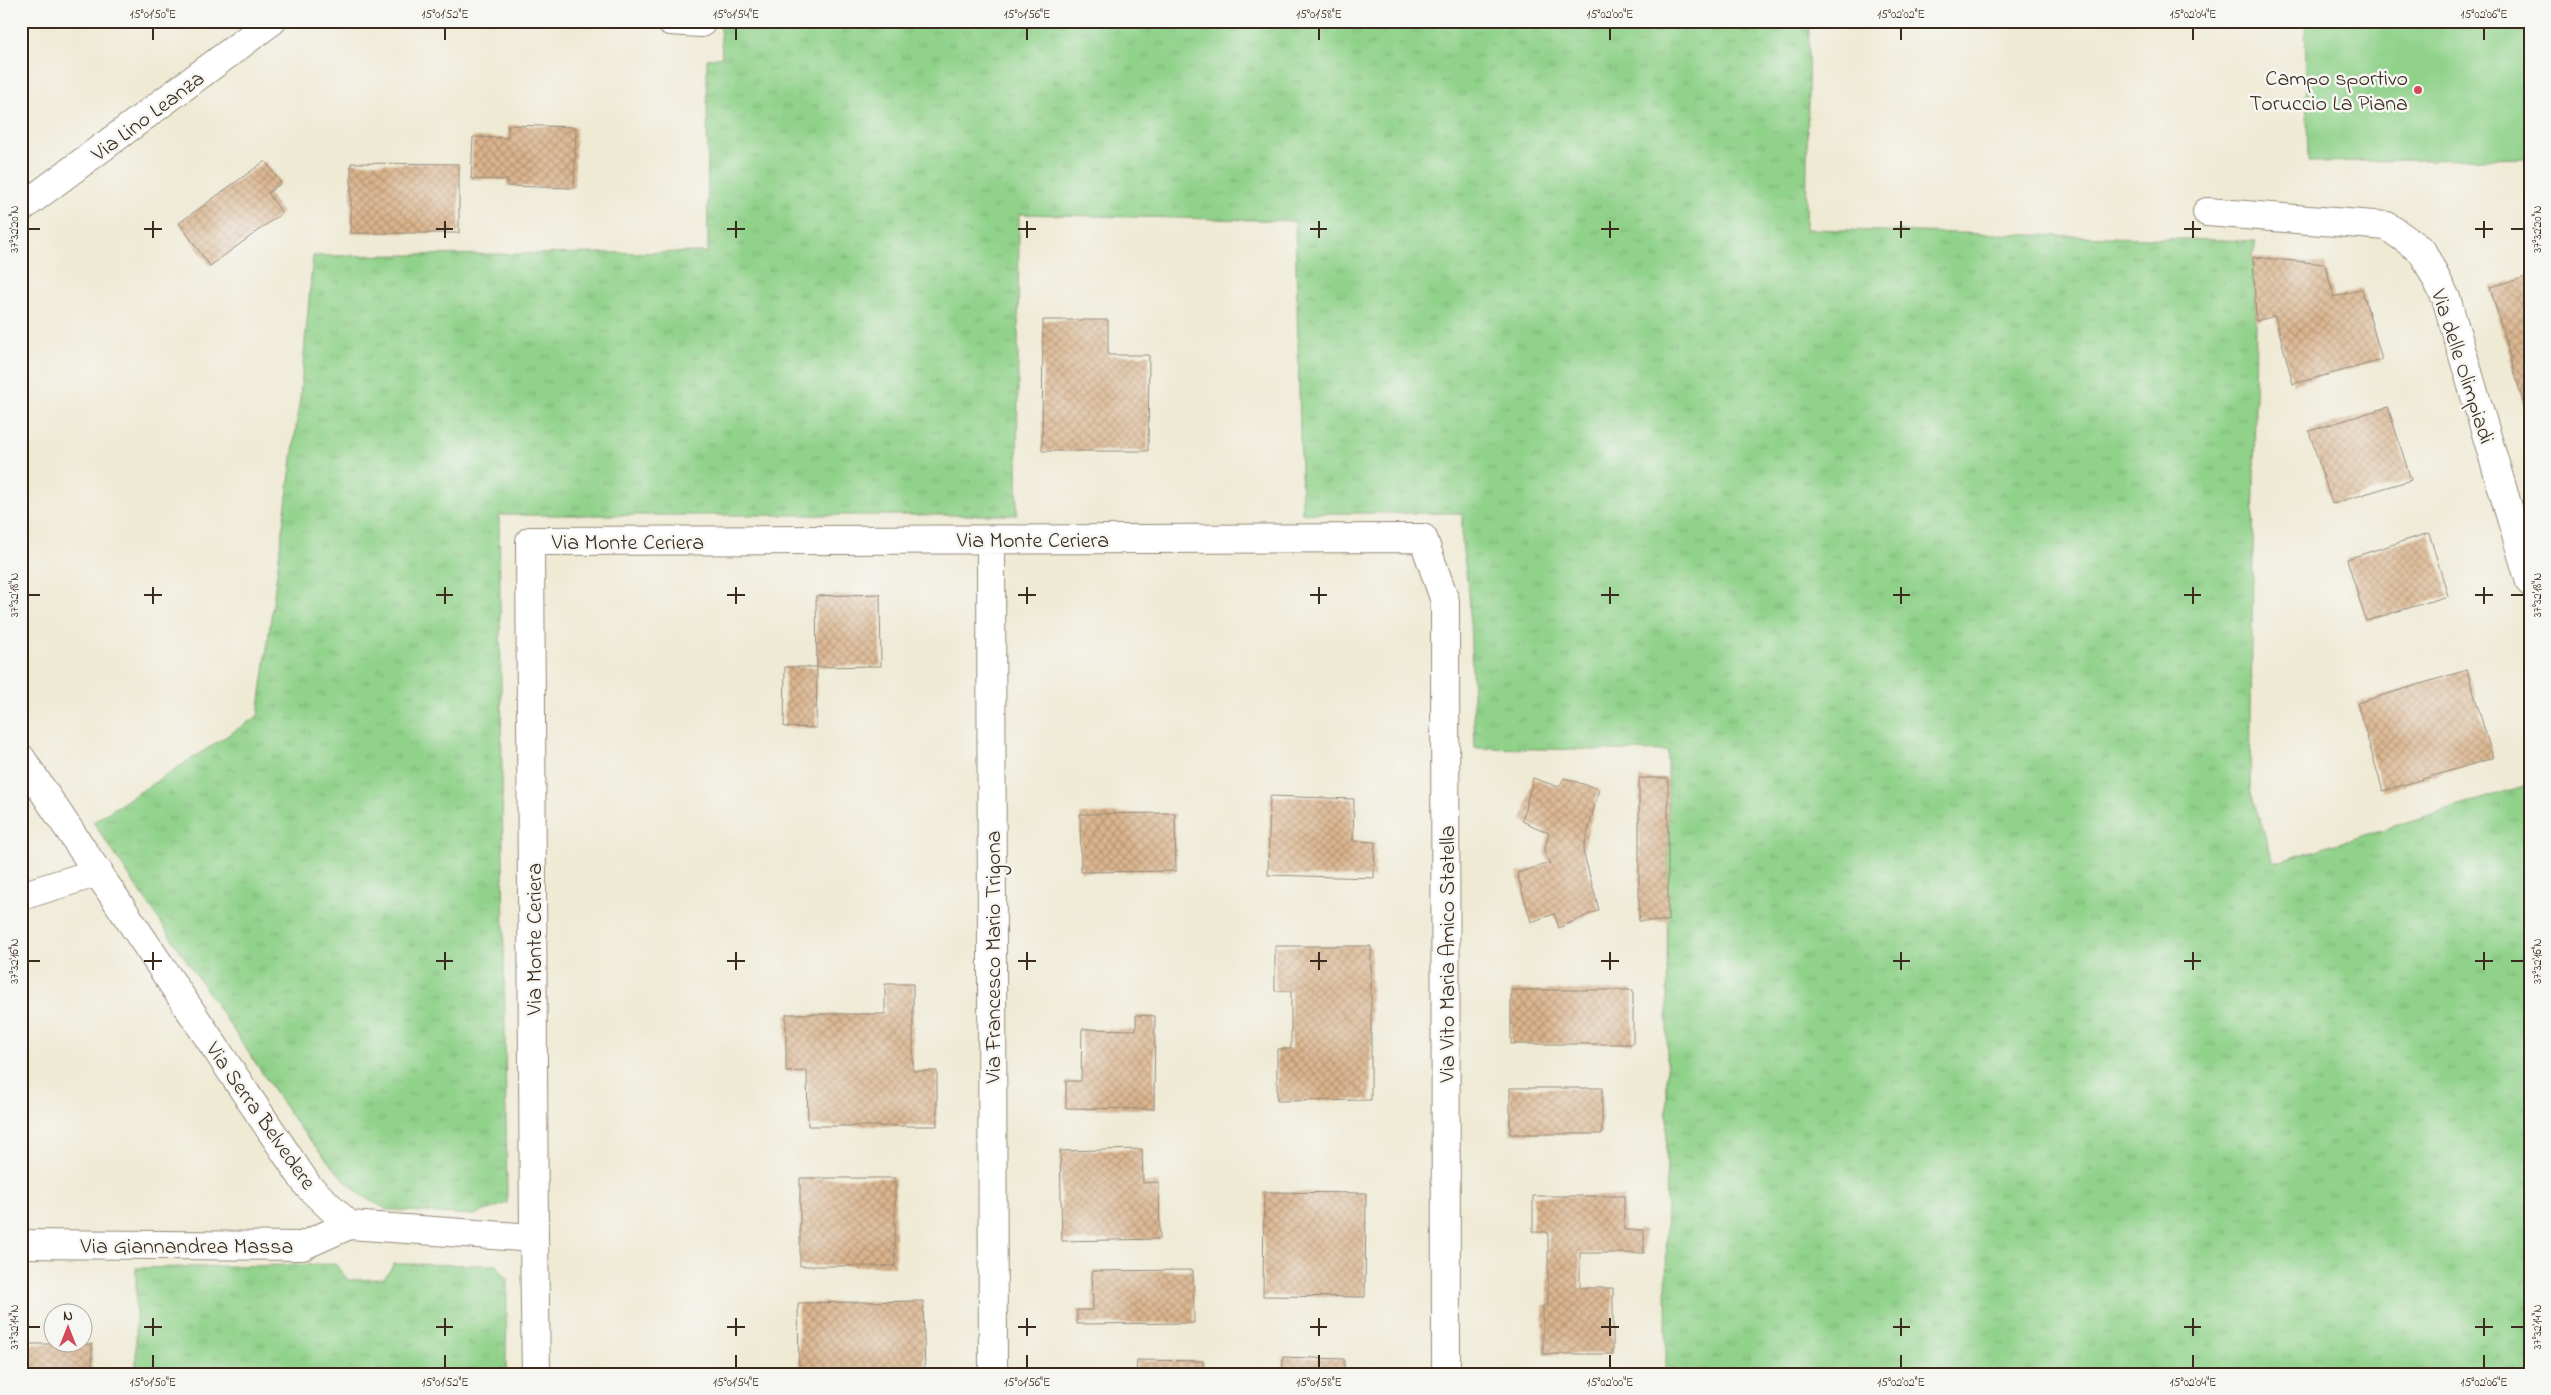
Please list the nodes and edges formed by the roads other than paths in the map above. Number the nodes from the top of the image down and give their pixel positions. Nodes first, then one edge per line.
1 (272, 21) edge
2 (670, 21) edge
3 (702, 23) dead end
4 (21, 208) edge
5 (2207, 212) dead end
6 (1422, 538) joint
7 (992, 540) junction
8 (2530, 582) edge
9 (21, 758) edge
10 (99, 872) junction
11 (21, 896) edge
12 (348, 1225) junction
13 (534, 1238) junction
14 (21, 1244) edge
15 (536, 1374) edge
16 (993, 1374) edge
17 (1446, 1374) edge

1 - 4 street, Via Lino Leanza
2 - 3 street
5 - 8 street, Via delle Olimpiadi
6 - 7 street, Via Monte Ceriera
6 - 17 street, Via Vito Maria Amico Statella
7 - 13 street, Via Monte Ceriera
7 - 16 street, Via Francesco Mario Trigona
9 - 10 street, Via Serra Belvedere
10 - 11 street
10 - 12 street, Via Serra Belvedere
12 - 13 street
12 - 14 street, Via Giannandrea Massa
13 - 15 street

